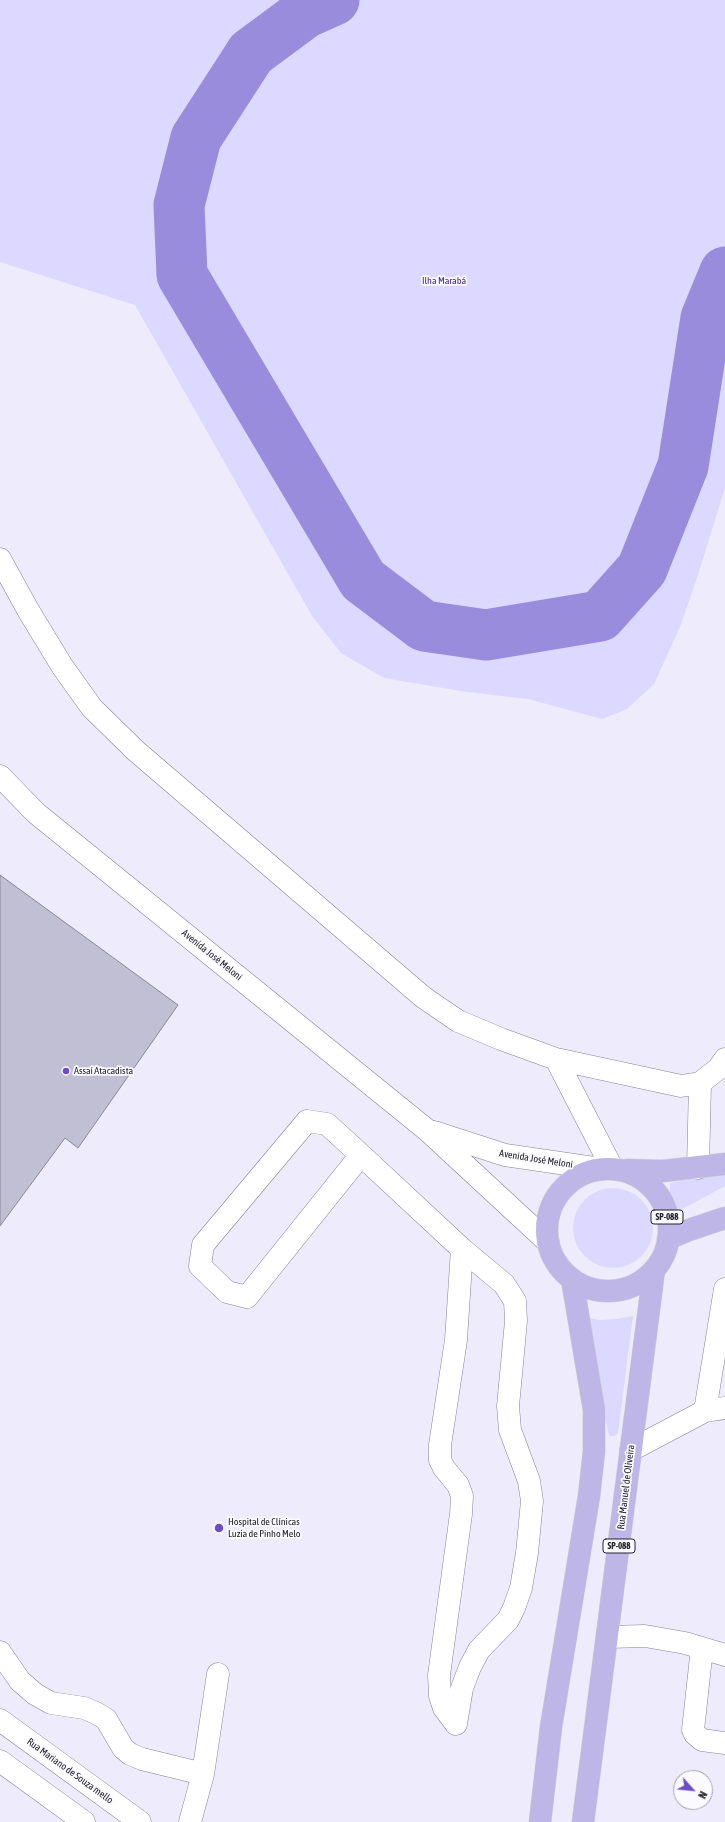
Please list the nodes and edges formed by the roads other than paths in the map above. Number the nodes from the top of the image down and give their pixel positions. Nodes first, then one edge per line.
1 (0, 559) edge
2 (0, 776) edge
3 (556, 1059) junction
4 (725, 1059) edge
5 (700, 1083) junction
6 (427, 1130) junction
7 (361, 1155) junction
8 (725, 1164) edge
9 (698, 1168) junction
10 (612, 1169) junction
11 (725, 1218) edge
12 (668, 1239) junction
13 (548, 1242) junction
14 (462, 1249) junction
15 (654, 1270) junction
16 (572, 1279) junction
17 (725, 1289) edge
18 (715, 1410) edge
19 (631, 1450) junction
20 (608, 1637) junction
21 (702, 1648) junction
22 (0, 1652) edge
23 (725, 1655) edge
24 (218, 1674) dead end
25 (0, 1720) edge
26 (725, 1743) edge
27 (0, 1761) edge
28 (203, 1774) junction
29 (84, 1822) edge
30 (140, 1822) edge
31 (190, 1822) edge
32 (540, 1822) edge
33 (583, 1822) edge

1 - 3 street
2 - 6 street, Avenida José Meloni
3 - 5 street
3 - 10 street
4 - 5 street
5 - 9 street
6 - 10 street, Avenida José Meloni
6 - 13 street, Avenida José Meloni
7 - 7 street
7 - 14 street
8 - 9 main road, Avenida José Meloni / SP-088
9 - 10 main road, Avenida José Meloni / SP-088
10 - 12 main road, SP-088
10 - 13 main road, SP-088
11 - 12 main road, SP-088
12 - 15 main road, SP-088
13 - 16 main road, SP-088
14 - 14 street
15 - 16 main road, SP-088
15 - 19 main road, Rua Manuel de Oliveira / SP-088
16 - 32 main road
17 - 18 street
18 - 19 street
19 - 20 main road, Rua Manuel de Oliveira / SP-088
20 - 21 street
20 - 33 main road, Rua Manuel de Oliveira / SP-088
21 - 23 street
21 - 26 street
22 - 28 street
24 - 28 street
25 - 30 street, Rua Mariano de Souza mello
27 - 29 street
28 - 31 street

